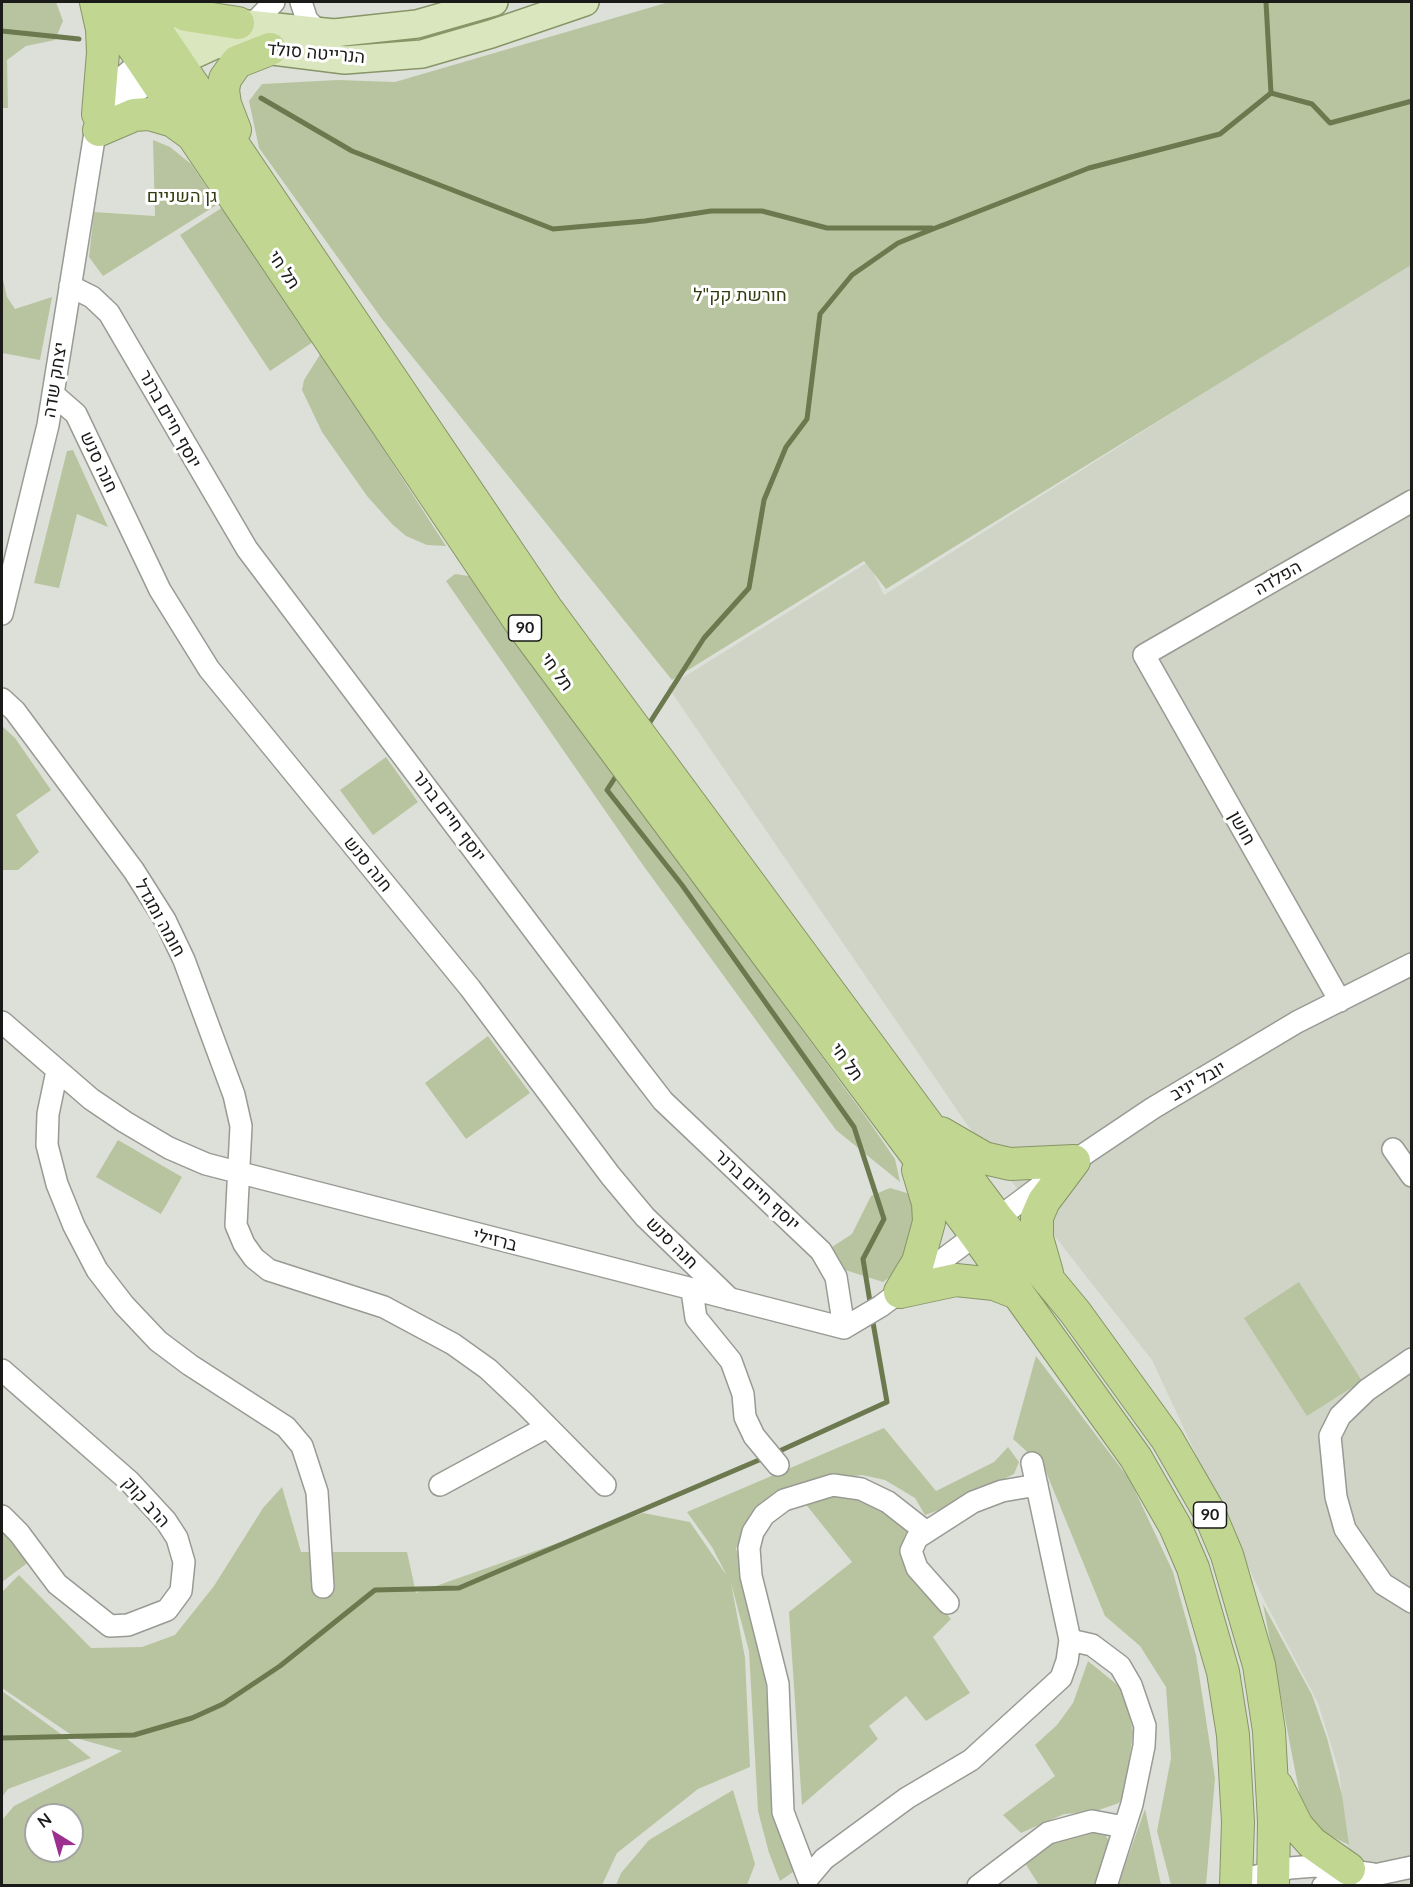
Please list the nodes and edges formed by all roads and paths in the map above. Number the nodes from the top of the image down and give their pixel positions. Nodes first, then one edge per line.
1 (96, 2) edge
2 (103, 2) edge
3 (137, 2) edge
4 (160, 2) edge
5 (274, 2) edge
6 (300, 2) edge
7 (494, 2) edge
8 (585, 2) edge
9 (318, 31) junction
10 (254, 32) junction
11 (161, 61) junction
12 (96, 129) junction
13 (195, 137) junction
14 (248, 165) junction
15 (70, 286) junction
16 (53, 394) junction
17 (1412, 501) edge
18 (2, 614) edge
19 (1144, 655) joint
20 (2, 699) edge
21 (1412, 964) edge
22 (1340, 1001) junction
23 (2, 1022) edge
24 (57, 1071) junction
25 (927, 1124) junction
26 (1393, 1149) dead end
27 (912, 1151) junction
28 (1074, 1161) junction
29 (240, 1174) junction
30 (1412, 1176) edge
31 (987, 1227) junction
32 (1050, 1282) junction
33 (692, 1291) junction
34 (900, 1292) junction
35 (1017, 1293) junction
36 (732, 1301) junction
37 (844, 1328) junction
38 (1412, 1359) edge
39 (2, 1370) edge
40 (547, 1427) junction
41 (1032, 1463) dead end
42 (778, 1465) dead end
43 (440, 1485) dead end
44 (605, 1485) dead end
45 (1037, 1485) junction
46 (2, 1516) edge
47 (925, 1532) junction
48 (323, 1587) dead end
49 (1412, 1602) edge
50 (948, 1604) dead end
51 (1070, 1640) junction
52 (1271, 1764) junction
53 (1124, 1827) junction
54 (1412, 1867) edge
55 (1345, 1879) edge
56 (1255, 1882) edge
57 (807, 1883) edge
58 (978, 1886) edge
59 (1106, 1886) edge

1 - 12 highway
2 - 11 highway, תל חי / 90
3 - 11 highway, תל חי / 90
4 - 10 highway
5 - 10 street
6 - 9 street
7 - 9 main road, הנרייטה סולד
8 - 10 main road, הנרייטה סולד
9 - 10 main road, הנרייטה סולד
10 - 11 main road, הנרייטה סולד
10 - 11 main road, הנרייטה סולד
10 - 14 highway
11 - 12 street
11 - 13 highway, תל חי / 90
11 - 14 highway, תל חי / 90
12 - 13 highway
12 - 15 street, יצחק שדה
13 - 27 highway, תל חי / 90
14 - 25 highway, תל חי / 90
15 - 16 street, יצחק שדה
15 - 37 street, יוסף חיים ברנר
16 - 18 street, יצחק שדה
16 - 36 street, חנה סנש
17 - 19 street, הפלדה
19 - 22 street, חושן
20 - 29 street, חומה ומגדל
21 - 22 street, יובל יניב
22 - 28 street, יובל יניב
23 - 24 street, ברזילי
24 - 29 street, ברזילי
24 - 48 street
25 - 28 highway
25 - 31 highway, תל חי / 90
26 - 30 street
27 - 31 highway, תל חי / 90
27 - 34 highway
28 - 31 street, יובל יניב
28 - 32 highway
29 - 33 street, ברזילי
29 - 40 street, חומה ומגדל
31 - 32 highway, 90
31 - 34 street
31 - 35 highway, 90
32 - 52 highway, 90
33 - 36 street, ברזילי
33 - 42 street
34 - 35 highway
34 - 37 street
35 - 56 highway, 90
36 - 37 street, ברזילי
38 - 49 street
39 - 46 street, הרב קוק
40 - 43 street
40 - 44 street, חומה ומגדל
41 - 45 street
45 - 47 street
45 - 51 street
47 - 50 street
47 - 57 street
51 - 53 street
51 - 57 street
52 - 55 highway
52 - 56 highway, 90
53 - 58 street
53 - 59 street
54 - 55 street
55 - 56 street

